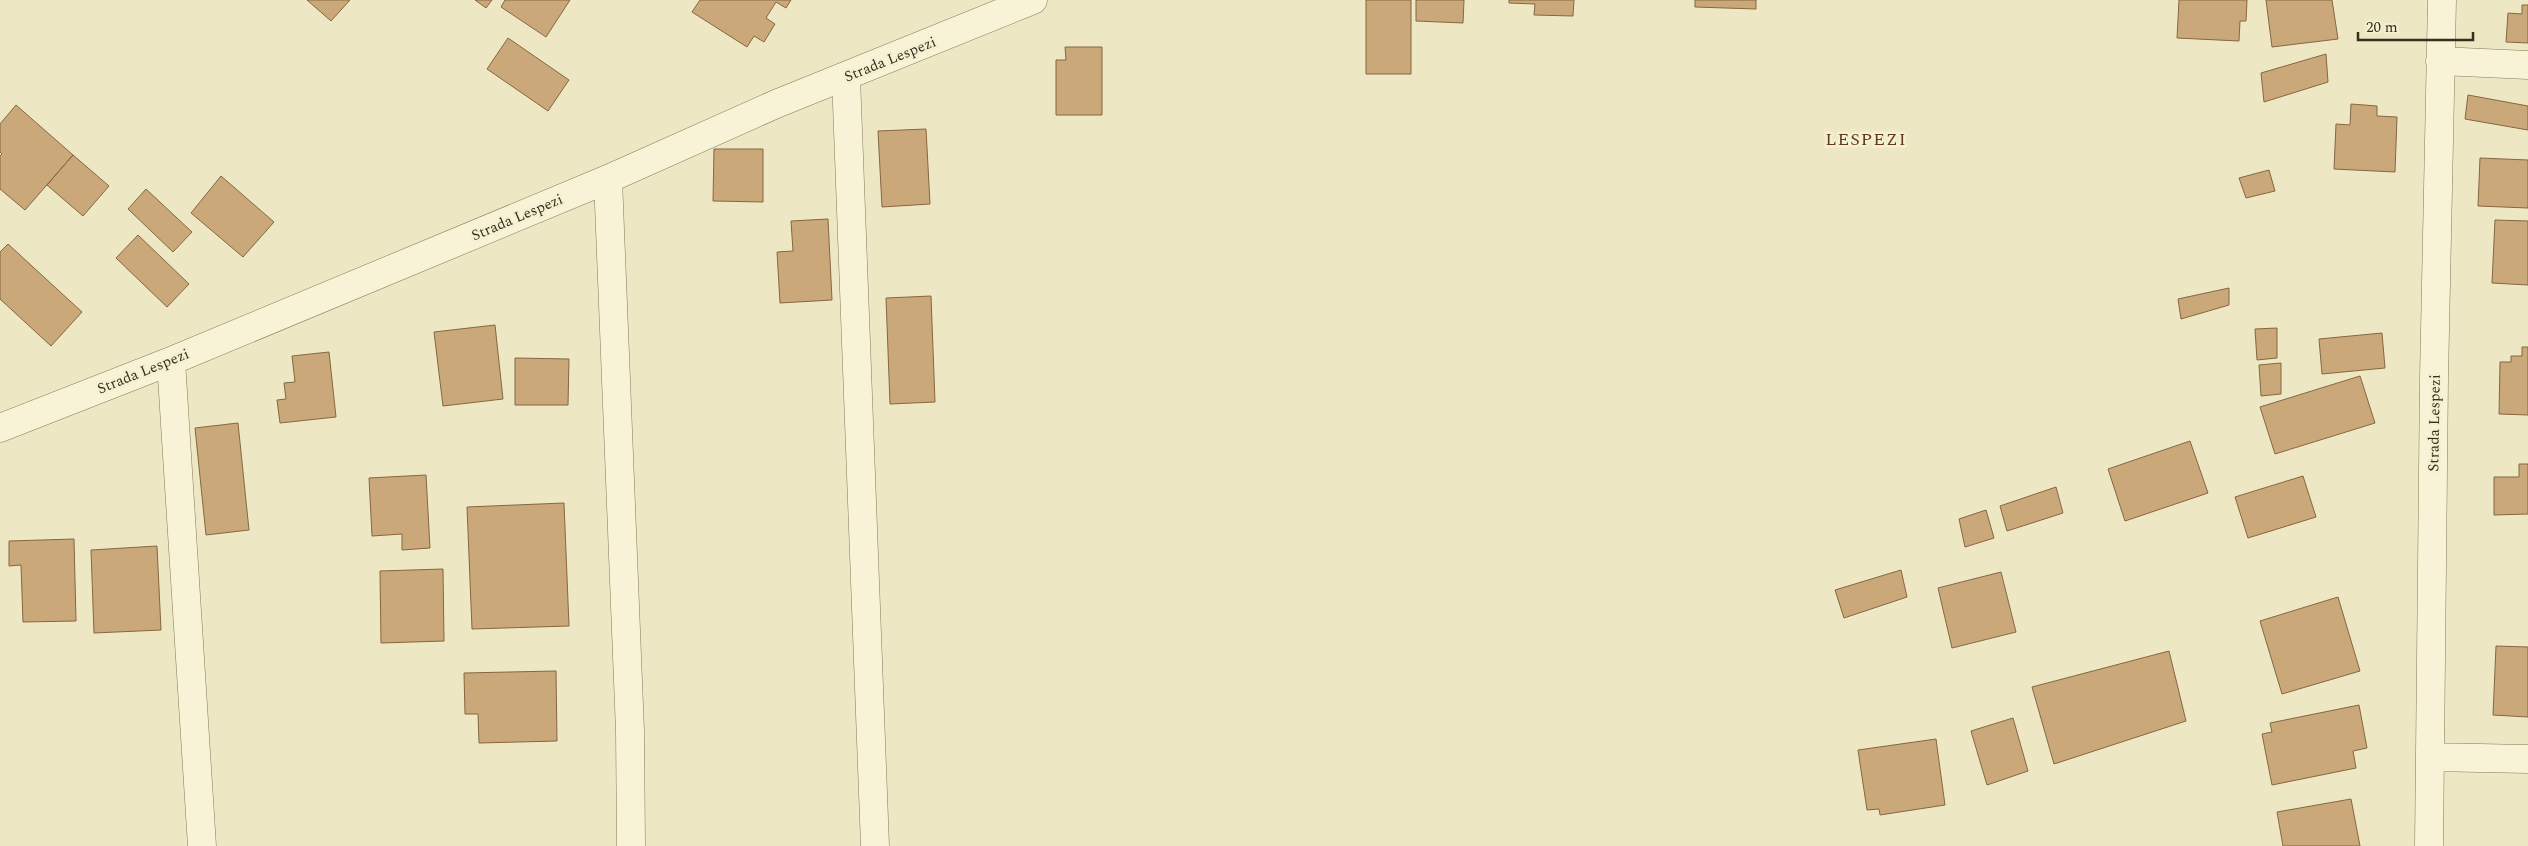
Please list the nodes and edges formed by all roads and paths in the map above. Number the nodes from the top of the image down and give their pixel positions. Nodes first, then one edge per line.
1 (1033, 0) edge
2 (2442, 0) edge
3 (2440, 61) junction
4 (2528, 65) edge
5 (846, 77) junction
6 (608, 179) junction
7 (171, 361) junction
8 (0, 428) edge
9 (2431, 757) junction
10 (2528, 759) edge
11 (202, 846) edge
12 (631, 846) edge
13 (875, 846) edge
14 (2429, 846) edge

1 - 5 street, Strada Lespezi
2 - 3 street, Strada Lespezi
3 - 4 street
3 - 9 street, Strada Lespezi
5 - 6 street, Strada Lespezi
5 - 13 street
6 - 7 street, Strada Lespezi
6 - 12 street
7 - 8 street, Strada Lespezi
7 - 11 street
9 - 10 street
9 - 14 street, Strada Lespezi

